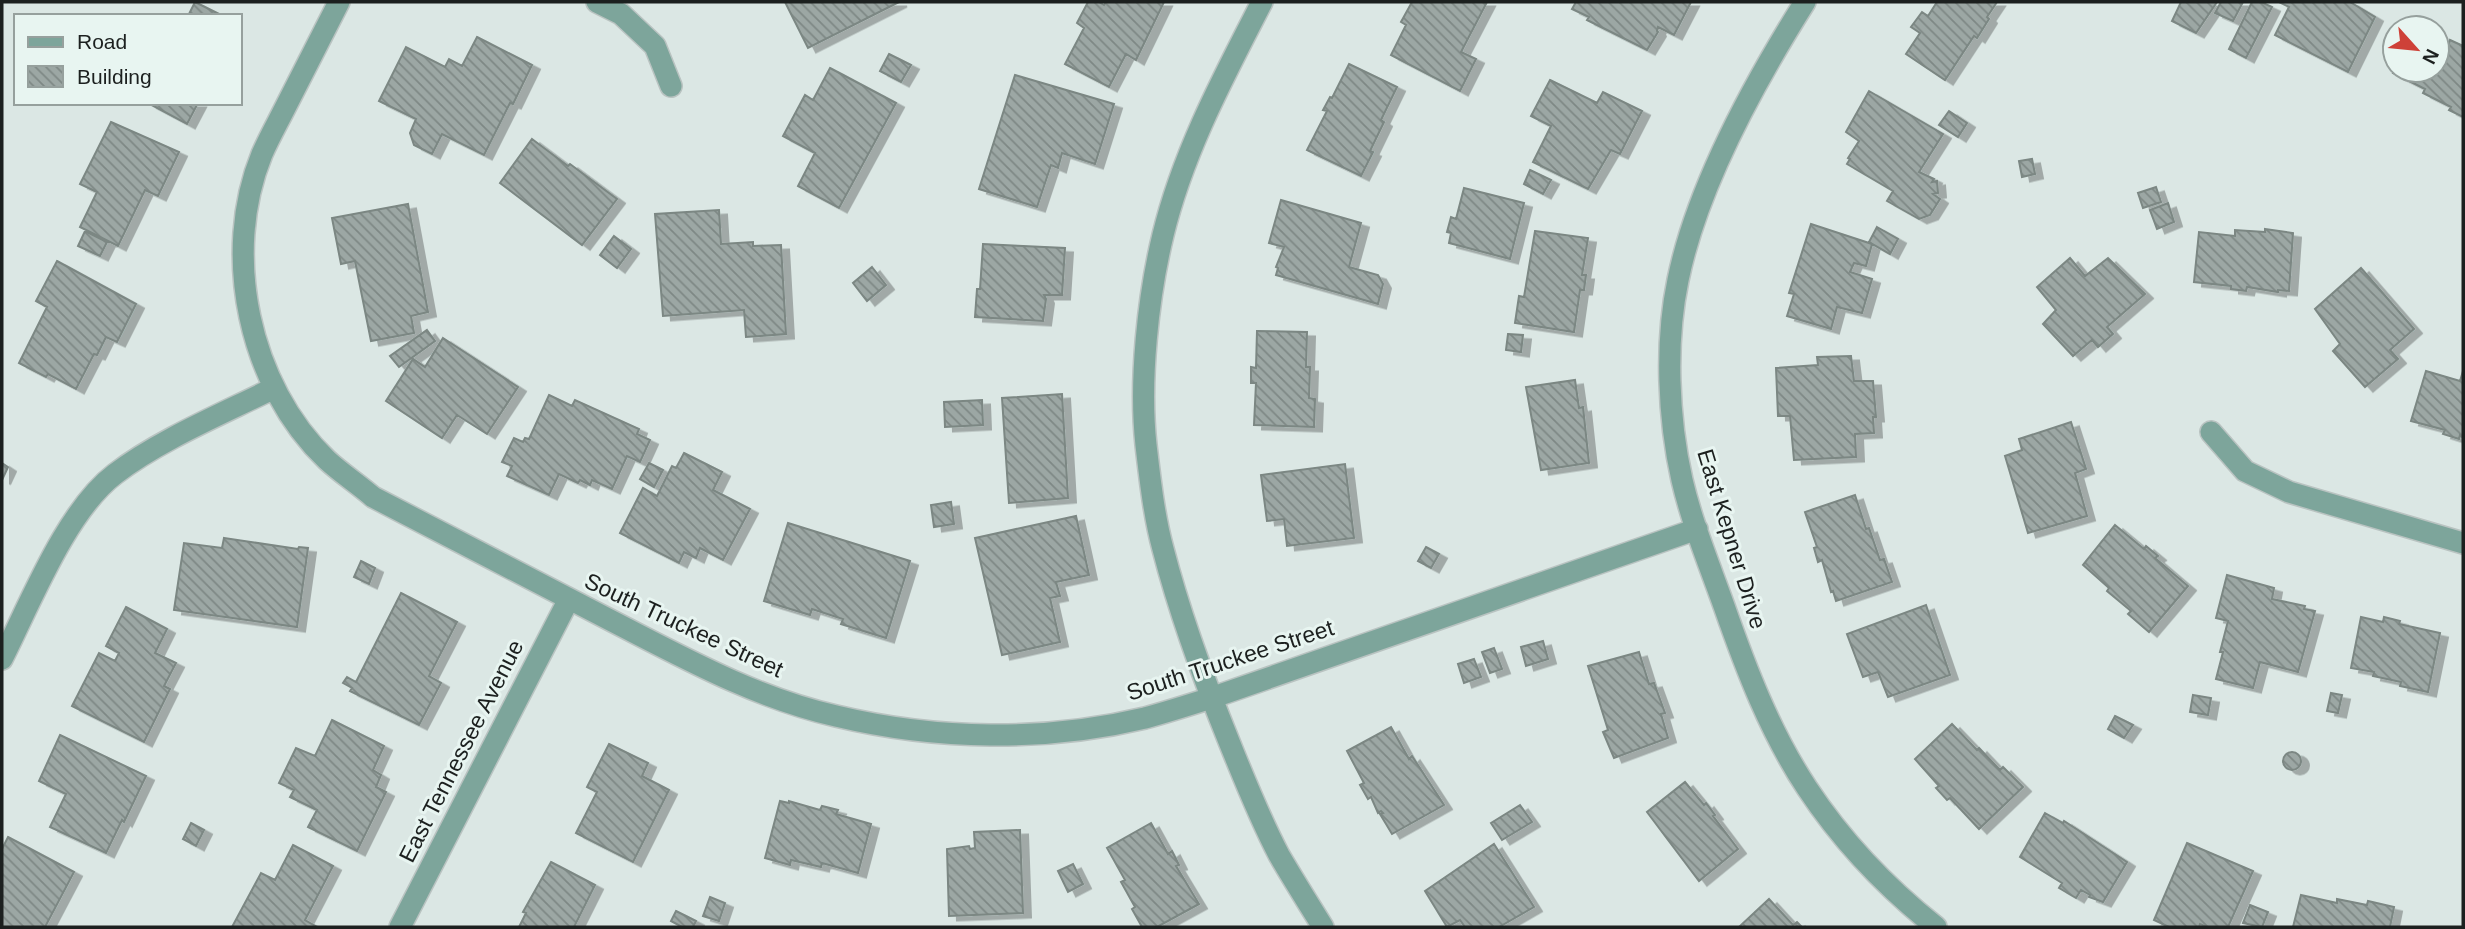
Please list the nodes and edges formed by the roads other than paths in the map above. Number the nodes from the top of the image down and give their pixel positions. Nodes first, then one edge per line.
1 (339, 2) edge
2 (597, 2) edge
3 (1262, 2) edge
4 (1805, 2) edge
5 (671, 86) dead end
6 (274, 388) junction
7 (2211, 432) dead end
8 (1697, 529) junction
9 (2463, 543) edge
10 (569, 599) junction
11 (2, 659) edge
12 (1211, 698) junction
13 (400, 927) edge
14 (1323, 927) edge
15 (1936, 927) edge

1 - 6 street, South Truckee Street
2 - 5 street
3 - 12 street
4 - 8 street, East Kepner Drive
6 - 10 street, South Truckee Street
6 - 11 street
7 - 9 street
8 - 12 street, South Truckee Street
8 - 15 street, East Kepner Drive
10 - 12 street, South Truckee Street
10 - 13 street, East Tennessee Avenue
12 - 14 street

